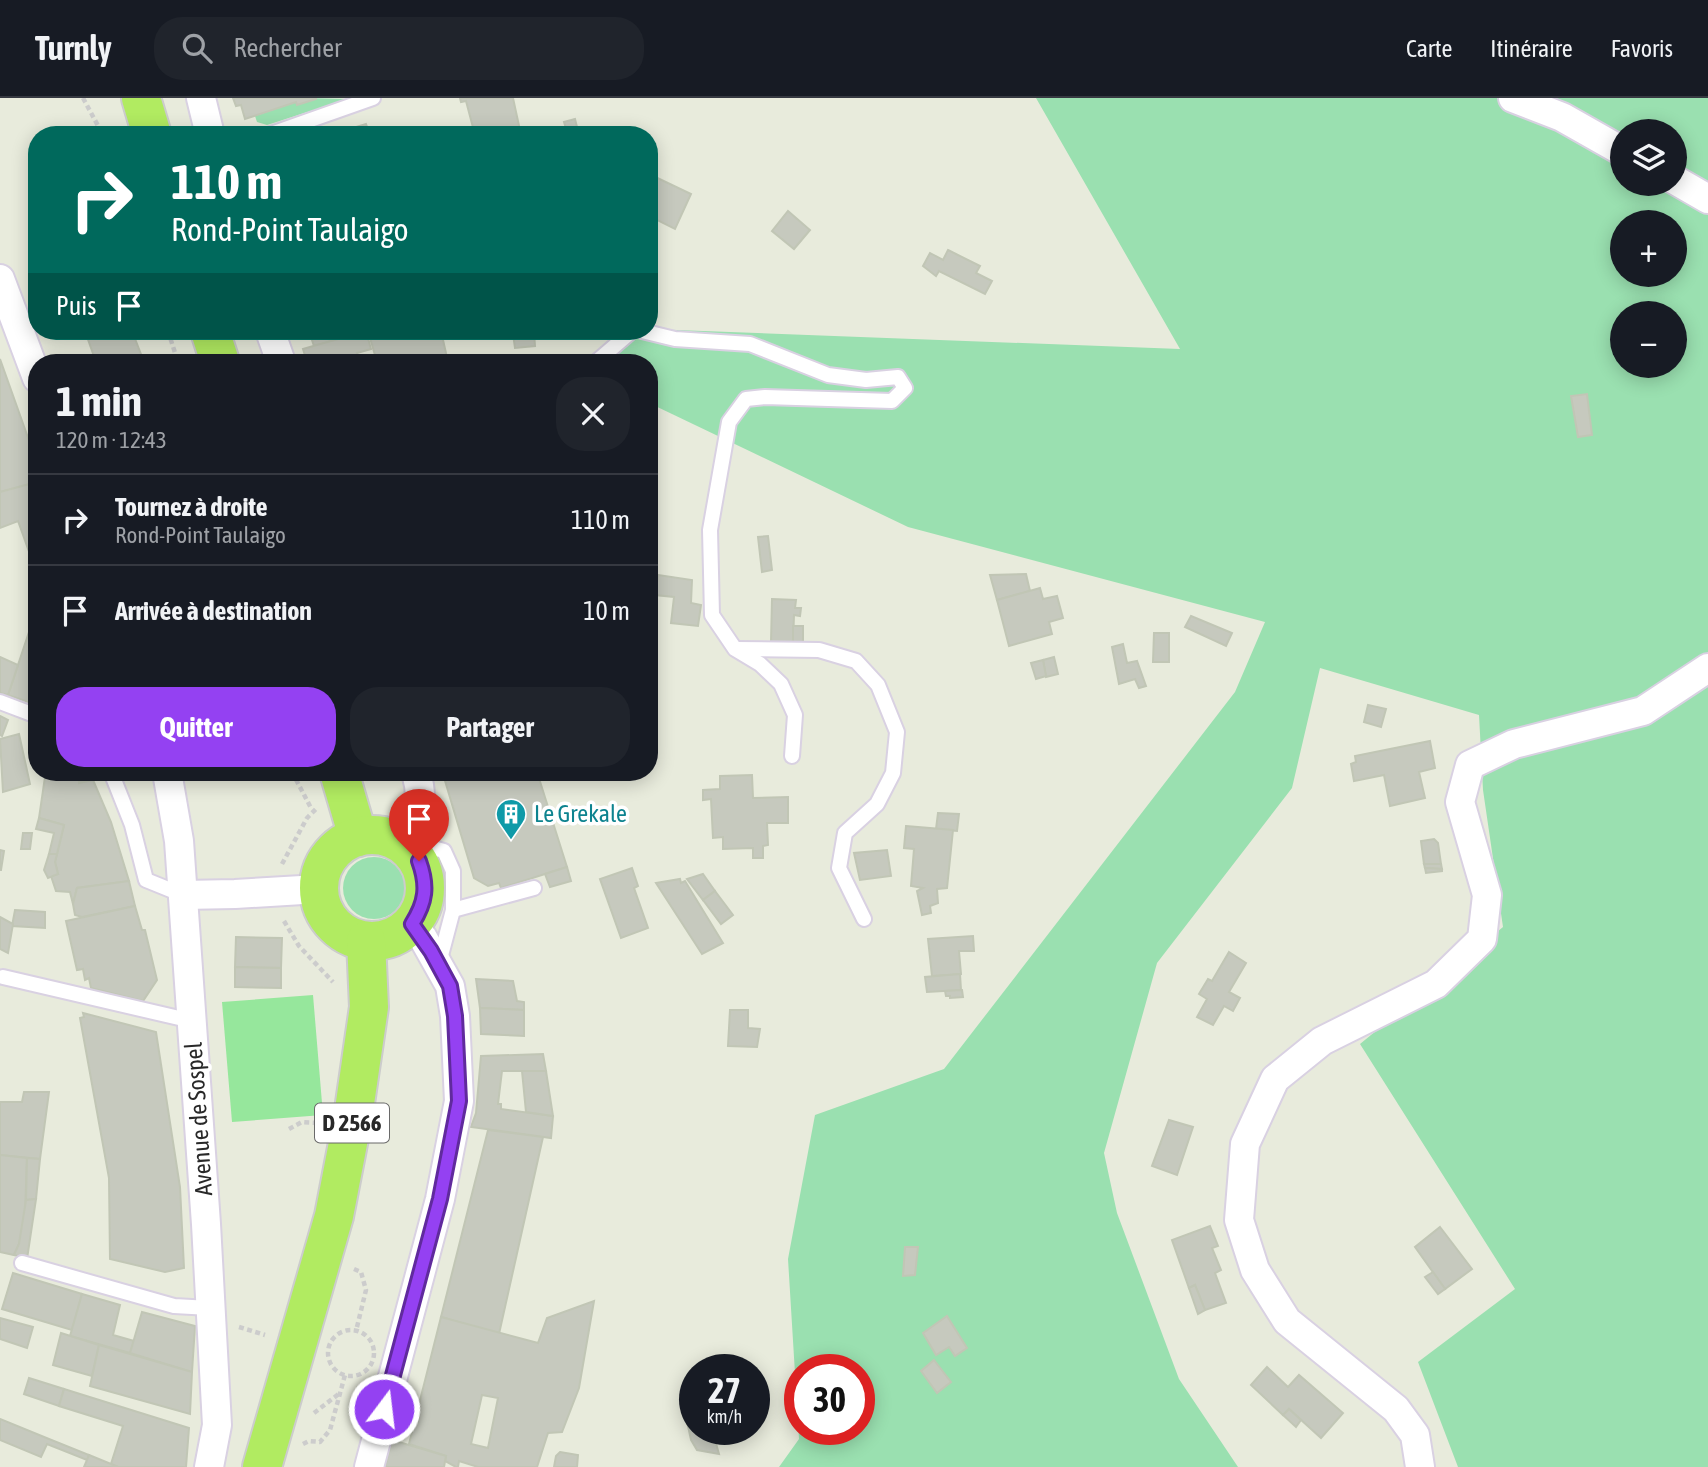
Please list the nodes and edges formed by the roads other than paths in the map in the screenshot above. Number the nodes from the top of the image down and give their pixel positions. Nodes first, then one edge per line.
1 (141, 98) edge
2 (201, 98) edge
3 (373, 98) edge
4 (1513, 98) edge
5 (149, 126) edge
6 (208, 126) edge
7 (294, 126) edge
8 (1610, 143) edge
9 (1687, 187) edge
10 (1708, 199) edge
11 (0, 279) edge
12 (658, 335) edge
13 (622, 340) edge
14 (28, 354) edge
15 (605, 354) edge
16 (735, 649) junction
17 (1708, 668) edge
18 (0, 702) edge
19 (28, 713) edge
20 (792, 756) dead end
21 (115, 781) edge
22 (169, 781) edge
23 (342, 781) edge
24 (418, 781) edge
25 (358, 836) junction
26 (410, 851) junction
27 (534, 888) dead end
28 (319, 889) junction
29 (183, 895) junction
30 (453, 910) junction
31 (864, 919) dead end
32 (412, 924) junction
33 (366, 941) junction
34 (439, 964) junction
35 (3, 977) dead end
36 (192, 1021) junction
37 (22, 1264) dead end
38 (210, 1308) junction
39 (209, 1467) edge
40 (262, 1467) edge
41 (369, 1467) edge
42 (1420, 1467) edge

1 - 5 main road
2 - 6 street
3 - 7 lane
4 - 8 street
9 - 10 street
11 - 14 street
12 - 16 lane
13 - 15 lane
16 - 20 lane
16 - 31 lane
17 - 42 street
18 - 19 lane
21 - 29 lane
22 - 29 street, Avenue de Sospel
23 - 25 main road
24 - 26 street
25 - 26 main road
25 - 28 main road
26 - 30 lane
26 - 32 main road
27 - 30 lane
28 - 29 street
28 - 33 main road
29 - 36 street, Avenue de Sospel
30 - 34 lane
32 - 33 main road
32 - 34 street
33 - 40 main road, D 2566
34 - 41 street
35 - 36 lane
36 - 38 street, Avenue de Sospel
37 - 38 lane
38 - 39 street, Avenue de Sospel

